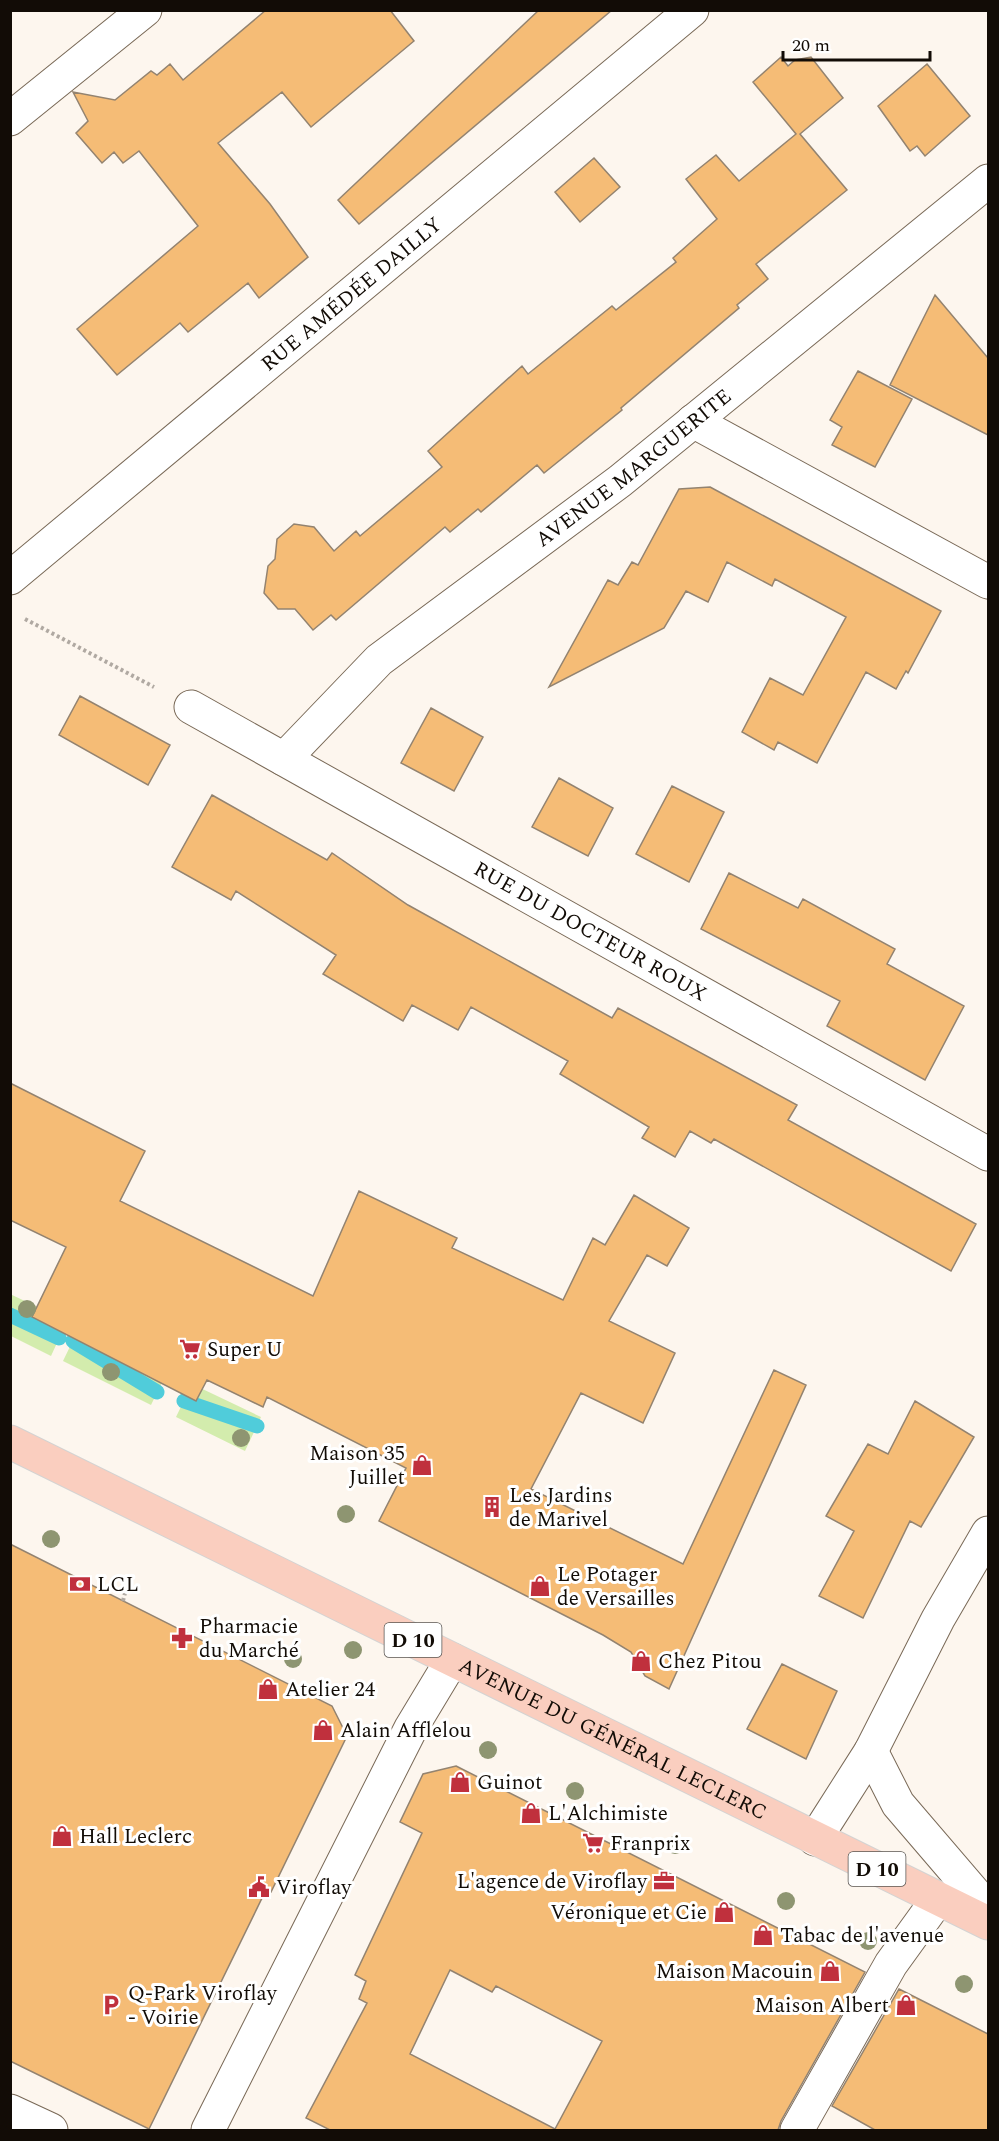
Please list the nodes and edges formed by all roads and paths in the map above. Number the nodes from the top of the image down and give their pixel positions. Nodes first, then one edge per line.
1 (145, 10) edge
2 (692, 10) edge
3 (10, 119) edge
4 (988, 181) edge
5 (693, 421) junction
6 (10, 578) edge
7 (988, 582) edge
8 (21, 616) dead end
9 (191, 706) joint
10 (284, 759) junction
11 (988, 1154) edge
12 (10, 1442) edge
13 (988, 1533) edge
14 (130, 1572) dead end
15 (123, 1601) dead end
16 (452, 1659) junction
17 (871, 1751) junction
18 (815, 1839) junction
19 (938, 1899) junction
20 (988, 1910) edge
21 (988, 1923) edge
22 (10, 2111) edge
23 (51, 2130) edge
24 (208, 2130) edge
25 (797, 2130) edge

1 - 3 street
2 - 6 street, RUE AMÉDÉE DAILLY
4 - 5 street, AVENUE MARGUERITE
5 - 7 street
5 - 10 street, AVENUE MARGUERITE
8 - 9 path
9 - 10 street, RUE DU DOCTEUR ROUX
10 - 11 street, RUE DU DOCTEUR ROUX
12 - 16 main road, AVENUE DU GÉNÉRAL LECLERC / D 10
13 - 17 street
14 - 15 path
16 - 18 main road, AVENUE DU GÉNÉRAL LECLERC / D 10
16 - 24 street
17 - 18 street
17 - 20 street
18 - 19 main road, AVENUE DU GÉNÉRAL LECLERC / D 10
19 - 21 main road, AVENUE DU GÉNÉRAL LECLERC / D 10
19 - 25 street
22 - 23 street

